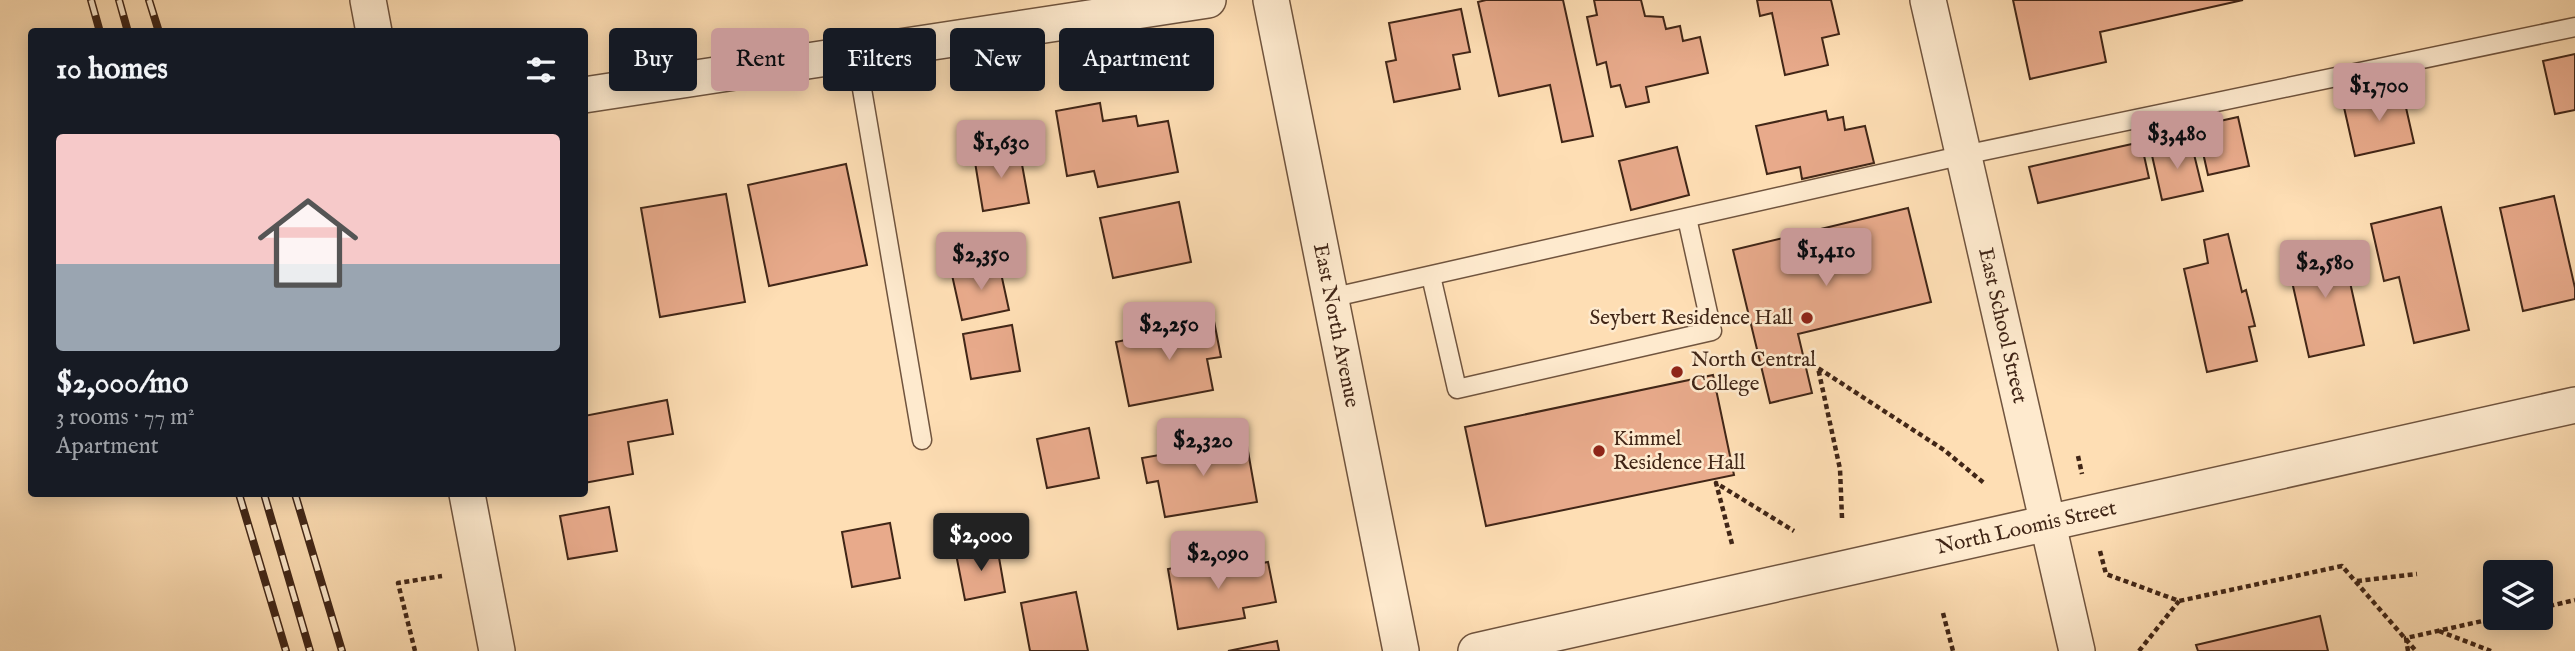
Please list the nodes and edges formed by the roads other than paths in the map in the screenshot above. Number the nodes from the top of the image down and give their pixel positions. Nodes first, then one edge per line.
1 (368, 0) edge
2 (1208, 0) edge
3 (1271, 0) edge
4 (1928, 0) edge
5 (2575, 27) edge
6 (373, 28) edge
7 (936, 42) edge
8 (823, 59) edge
9 (862, 91) edge
10 (588, 94) edge
11 (1964, 155) junction
12 (1687, 218) junction
13 (1431, 276) junction
14 (1331, 298) junction
15 (2575, 405) edge
16 (922, 440) dead end
17 (468, 497) edge
18 (2048, 523) junction
19 (498, 651) edge
20 (1401, 651) edge
21 (1476, 651) edge
22 (2077, 651) edge

1 - 6 street
2 - 7 street
3 - 14 street, East North Avenue
4 - 11 street, East School Street
5 - 11 lane
8 - 10 street
9 - 16 lane
11 - 12 lane
11 - 18 street, East School Street
12 - 13 lane
12 - 13 lane
13 - 14 lane
14 - 20 street, East North Avenue
15 - 18 street, North Loomis Street
17 - 19 street
18 - 21 street, North Loomis Street
18 - 22 street, East School Street

